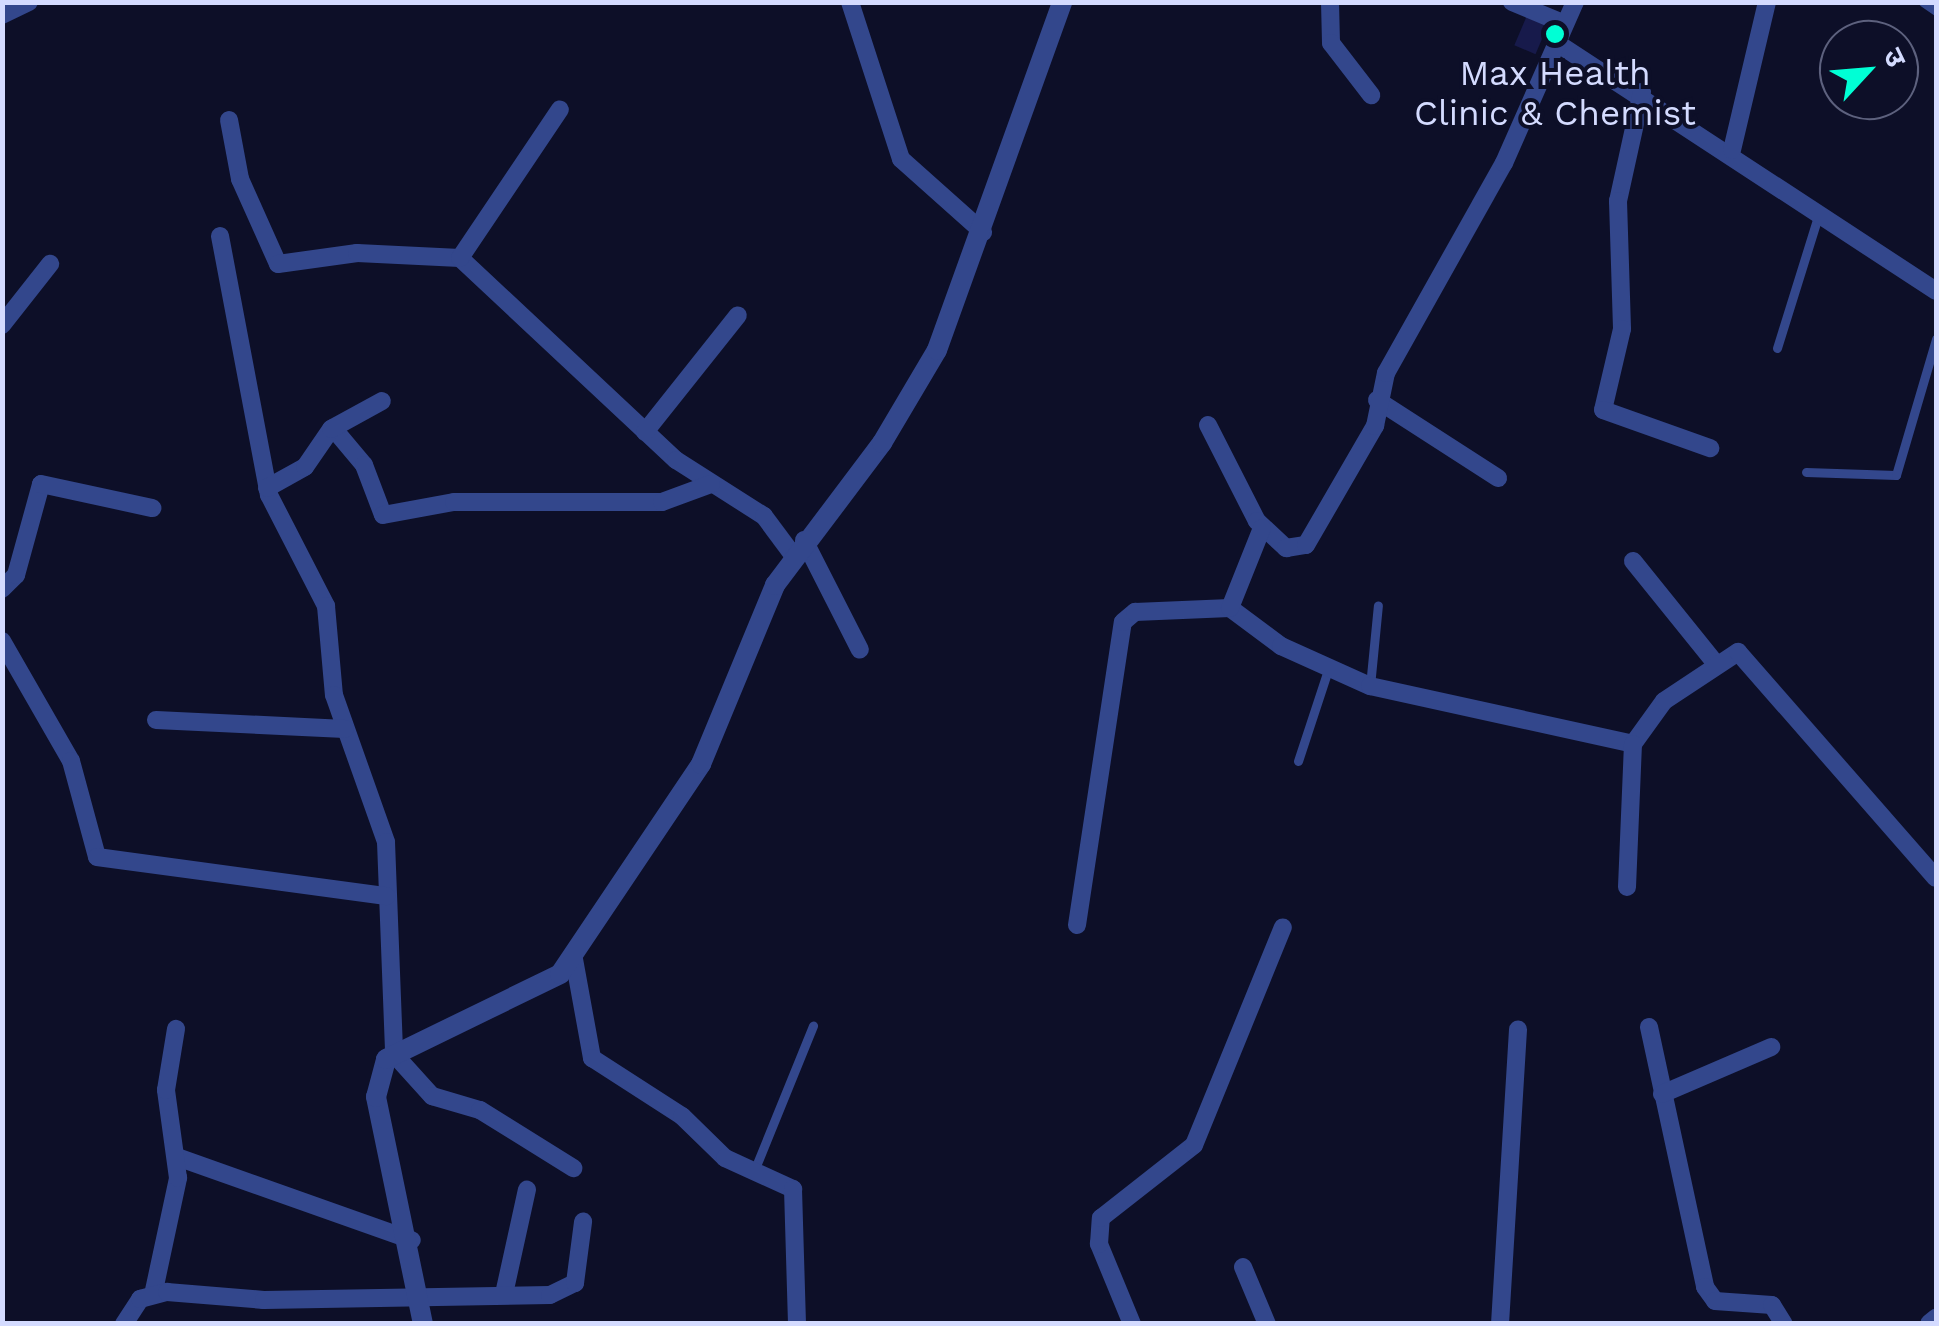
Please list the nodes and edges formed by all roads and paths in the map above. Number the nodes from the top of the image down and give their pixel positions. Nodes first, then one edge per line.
1 (29, 2) edge
2 (850, 2) edge
3 (1062, 2) edge
4 (1330, 2) edge
5 (1512, 2) edge
6 (1575, 2) edge
7 (1766, 2) edge
8 (1924, 2) edge
9 (1936, 11) edge
10 (2, 16) edge
11 (1565, 24) junction
12 (1558, 43) junction
13 (1642, 92) junction
14 (1371, 95) dead end
15 (560, 109) dead end
16 (229, 120) dead end
17 (1732, 150) junction
18 (1820, 210) junction
19 (983, 232) junction
20 (220, 236) dead end
21 (460, 258) junction
22 (50, 264) dead end
23 (1936, 291) edge
24 (738, 315) dead end
25 (2, 325) edge
26 (1936, 340) edge
27 (1776, 348) dead end
28 (1377, 400) junction
29 (382, 401) dead end
30 (1208, 424) dead end
31 (333, 428) junction
32 (644, 432) junction
33 (1710, 448) dead end
34 (1806, 472) dead end
35 (1498, 478) dead end
36 (712, 484) junction
37 (268, 488) junction
38 (152, 508) dead end
39 (1262, 528) junction
40 (799, 547) junction
41 (1634, 561) dead end
42 (2, 589) edge
43 (1378, 605) dead end
44 (1230, 608) junction
45 (2, 641) edge
46 (860, 650) dead end
47 (1714, 660) junction
48 (1328, 670) junction
49 (1370, 686) junction
50 (156, 720) dead end
51 (345, 728) junction
52 (1633, 744) junction
53 (1298, 761) dead end
54 (1936, 878) edge
55 (1627, 887) dead end
56 (386, 896) junction
57 (1077, 926) dead end
58 (1283, 926) dead end
59 (574, 959) junction
60 (813, 1026) dead end
61 (1649, 1027) dead end
62 (176, 1030) dead end
63 (1518, 1030) dead end
64 (1772, 1047) dead end
65 (394, 1054) junction
66 (1662, 1094) junction
67 (176, 1156) junction
68 (573, 1168) dead end
69 (752, 1174) junction
70 (527, 1189) dead end
71 (584, 1222) dead end
72 (412, 1240) junction
73 (1243, 1267) dead end
74 (153, 1294) junction
75 (504, 1294) junction
76 (422, 1296) junction
77 (1936, 1319) edge
78 (124, 1324) edge
79 (423, 1324) edge
80 (797, 1324) edge
81 (1132, 1324) edge
82 (1267, 1324) edge
83 (1500, 1324) edge
84 (1784, 1324) edge
85 (1930, 1324) edge

1 - 10 street
2 - 19 street
3 - 19 street
4 - 14 street
5 - 11 street
6 - 11 street
7 - 17 street
8 - 9 lane
11 - 12 street
12 - 13 street
12 - 28 street
13 - 17 street
13 - 33 street
15 - 21 street
16 - 21 street
17 - 18 street
18 - 23 street
18 - 27 lane
19 - 40 street
20 - 37 street
21 - 32 street
22 - 25 street
24 - 32 street
26 - 34 lane
28 - 35 street
28 - 39 street
29 - 31 street
30 - 39 street
31 - 36 street
31 - 37 street
32 - 36 street
36 - 40 street
37 - 51 street
38 - 42 street
39 - 44 street
40 - 46 street
40 - 59 street
41 - 47 street
43 - 49 lane
44 - 48 street
44 - 57 street
45 - 56 street
47 - 52 street
47 - 54 street
48 - 49 street
48 - 53 lane
49 - 52 street
50 - 51 street
51 - 56 street
52 - 55 street
56 - 65 street
58 - 81 street
59 - 65 street
59 - 69 street
60 - 69 lane
61 - 66 street
62 - 67 street
63 - 83 street
64 - 66 street
65 - 68 street
65 - 72 street
66 - 84 street
67 - 72 street
67 - 74 street
69 - 80 street
70 - 75 street
71 - 75 street
72 - 76 street
73 - 82 street
74 - 76 street
74 - 78 street
75 - 76 street
76 - 79 street
77 - 85 street

